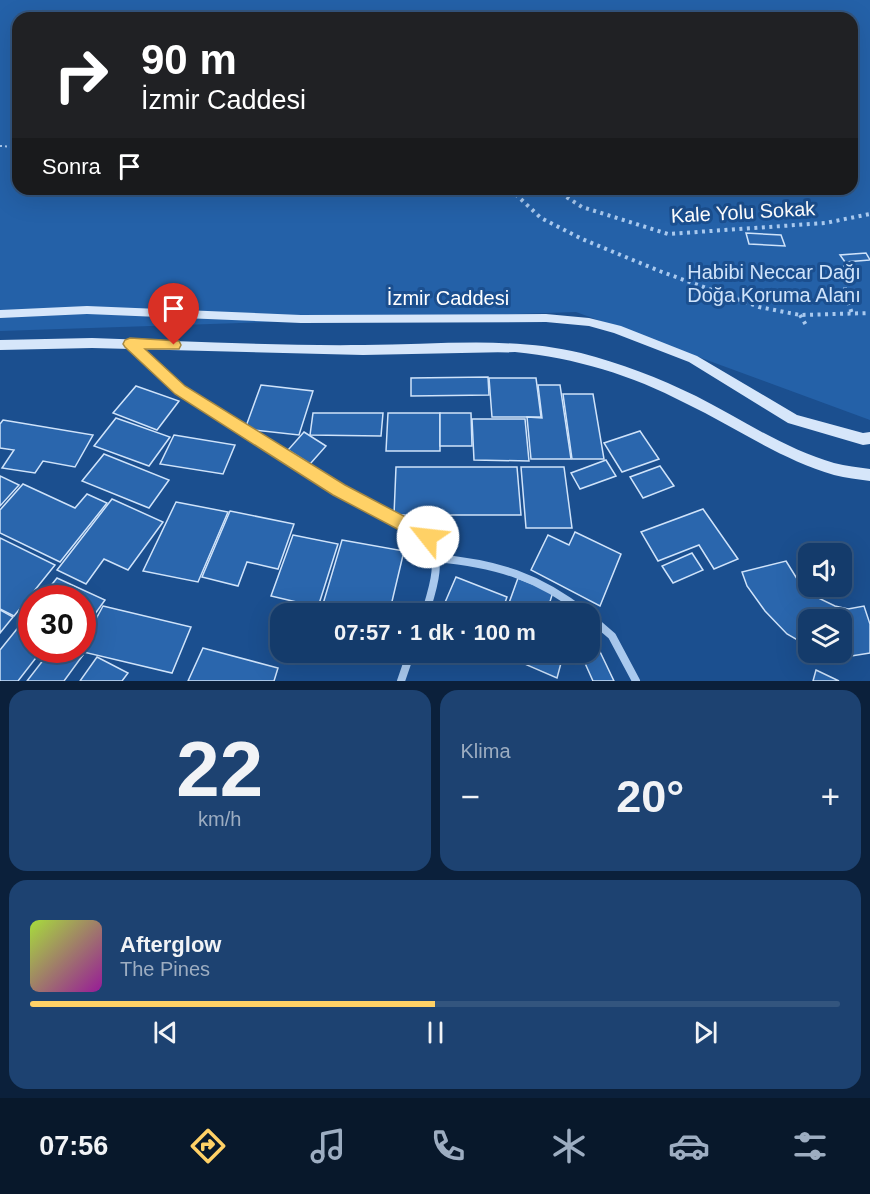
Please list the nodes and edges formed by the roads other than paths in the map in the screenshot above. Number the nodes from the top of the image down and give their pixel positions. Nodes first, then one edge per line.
1 (0, 314) edge
2 (130, 344) junction
3 (0, 345) edge
4 (870, 438) edge
5 (870, 476) edge
6 (437, 558) junction
7 (428, 603) edge
8 (574, 603) edge
9 (600, 625) edge
10 (407, 663) edge
11 (401, 681) edge
12 (636, 681) edge

1 - 4 street, İzmir Caddesi
2 - 3 street
2 - 5 street
2 - 6 street
6 - 7 street
6 - 8 street
9 - 12 street
10 - 11 street

